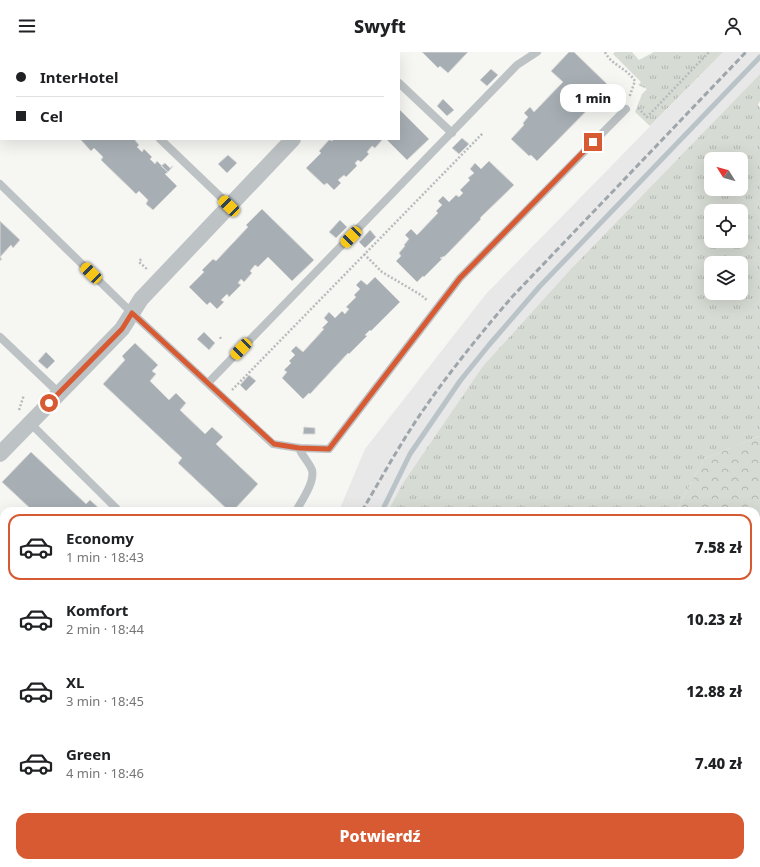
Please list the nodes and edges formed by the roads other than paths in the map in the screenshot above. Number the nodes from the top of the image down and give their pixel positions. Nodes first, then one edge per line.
1 (537, 52) edge
2 (400, 84) edge
3 (626, 108) road end
4 (452, 132) junction
5 (161, 140) edge
6 (292, 140) edge
7 (0, 184) edge
8 (229, 206) junction
9 (132, 313) junction
10 (0, 337) edge
11 (208, 383) junction
12 (59, 393) junction
13 (24, 419) junction
14 (299, 448) junction
15 (0, 454) edge
16 (115, 507) edge
17 (298, 507) edge

1 - 4 lane
2 - 4 lane
3 - 14 lane
4 - 11 lane
5 - 8 lane
6 - 8 street
7 - 9 lane
8 - 9 street
9 - 11 lane
9 - 12 street
10 - 12 lane
11 - 14 lane
12 - 13 street
13 - 15 street
13 - 16 lane
14 - 17 lane

